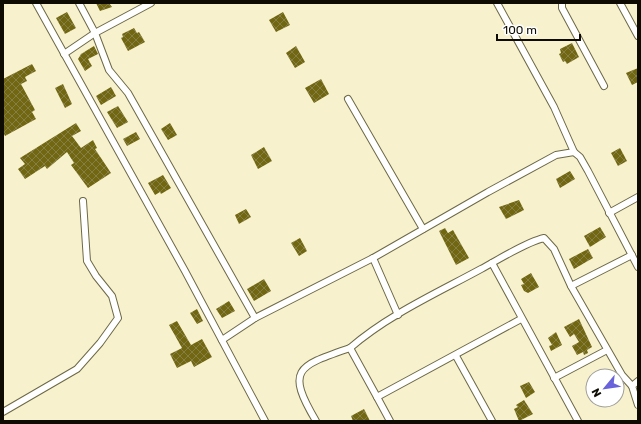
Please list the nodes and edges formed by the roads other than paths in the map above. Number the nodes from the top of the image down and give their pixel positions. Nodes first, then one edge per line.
1 (36, 3) edge
2 (79, 3) edge
3 (151, 3) edge
4 (497, 3) edge
5 (562, 3) edge
6 (620, 3) edge
7 (95, 33) junction
8 (638, 36) edge
9 (64, 54) junction
10 (604, 86) dead end
11 (348, 99) dead end
12 (574, 152) junction
13 (638, 197) edge
14 (83, 201) dead end
15 (609, 214) junction
16 (423, 229) junction
17 (632, 255) junction
18 (373, 258) junction
19 (492, 263) junction
20 (638, 267) edge
21 (570, 286) junction
22 (398, 315) junction
23 (255, 318) junction
24 (521, 319) junction
25 (222, 340) junction
26 (350, 348) junction
27 (608, 350) junction
28 (456, 356) junction
29 (554, 378) junction
30 (638, 381) edge
31 (632, 386) junction
32 (377, 397) junction
33 (638, 405) edge
34 (3, 412) edge
35 (265, 421) edge
36 (316, 421) edge
37 (390, 421) edge
38 (492, 421) edge
39 (578, 421) edge

1 - 9 street
2 - 7 street
3 - 7 street
4 - 12 street
5 - 10 street
6 - 8 street
7 - 9 street
7 - 23 street
9 - 25 street
11 - 16 street
12 - 15 street
12 - 16 street
13 - 15 street
14 - 34 street
15 - 17 street
16 - 18 street
17 - 20 street
17 - 21 street
18 - 22 street
18 - 23 street
19 - 21 street
19 - 22 street
19 - 24 street
21 - 27 street
22 - 26 street
23 - 25 street
24 - 28 street
24 - 29 street
25 - 35 street
26 - 32 street
26 - 36 street
27 - 29 street
27 - 31 street
28 - 32 street
28 - 38 street
29 - 39 street
30 - 31 street
31 - 33 street
32 - 37 street

